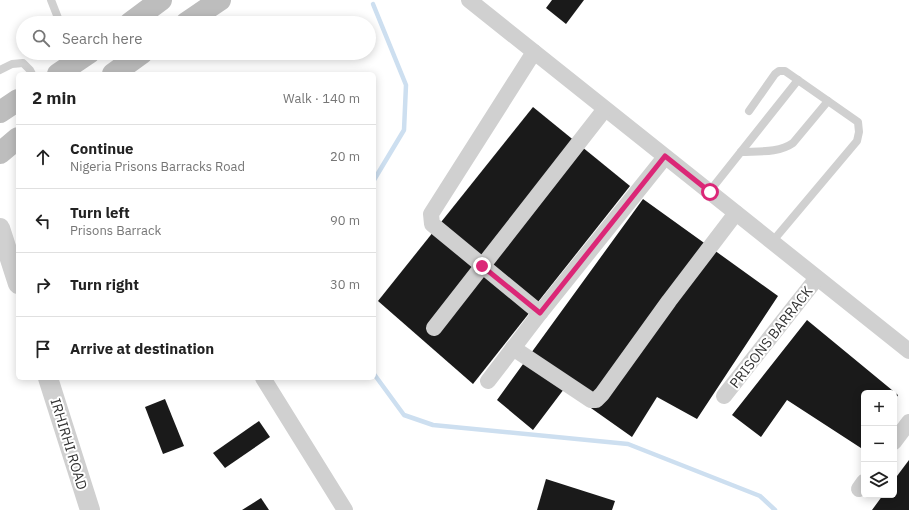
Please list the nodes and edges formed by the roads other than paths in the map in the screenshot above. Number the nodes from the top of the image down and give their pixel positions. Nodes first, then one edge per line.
1 (51, 0) edge
2 (161, 0) edge
3 (220, 0) edge
4 (469, 0) edge
5 (57, 16) edge
6 (139, 16) edge
7 (196, 16) edge
8 (534, 52) junction
9 (132, 60) edge
10 (0, 70) edge
11 (31, 72) edge
12 (116, 72) edge
13 (798, 80) junction
14 (16, 101) edge
15 (828, 101) junction
16 (605, 109) junction
17 (749, 111) dead end
18 (0, 112) edge
19 (16, 140) edge
20 (741, 152) junction
21 (0, 153) edge
22 (665, 156) junction
23 (710, 192) junction
24 (736, 214) junction
25 (0, 228) edge
26 (772, 242) junction
27 (482, 266) junction
28 (16, 278) edge
29 (817, 278) junction
30 (540, 313) junction
31 (434, 328) dead end
32 (513, 348) junction
33 (909, 351) edge
34 (49, 380) edge
35 (264, 380) edge
36 (488, 381) dead end
37 (724, 396) dead end
38 (909, 422) edge
39 (897, 438) edge
40 (90, 510) edge
41 (344, 510) edge

1 - 5 lane
2 - 6 main road
3 - 7 main road
4 - 8 street
8 - 16 street
8 - 27 street
9 - 12 main road
10 - 11 lane
13 - 15 lane
13 - 17 lane
13 - 20 lane
14 - 18 main road
15 - 20 lane
15 - 26 lane
16 - 22 street
16 - 27 street
19 - 21 main road
20 - 23 lane
22 - 23 street
22 - 30 street
23 - 24 street
24 - 26 street
24 - 32 street
25 - 28 street
26 - 29 street
27 - 30 street
27 - 31 street
29 - 33 street
29 - 37 street, PRISONS BARRACK
30 - 32 street
32 - 36 street
34 - 40 street, IRHIRHI ROAD
35 - 41 street
38 - 39 street

